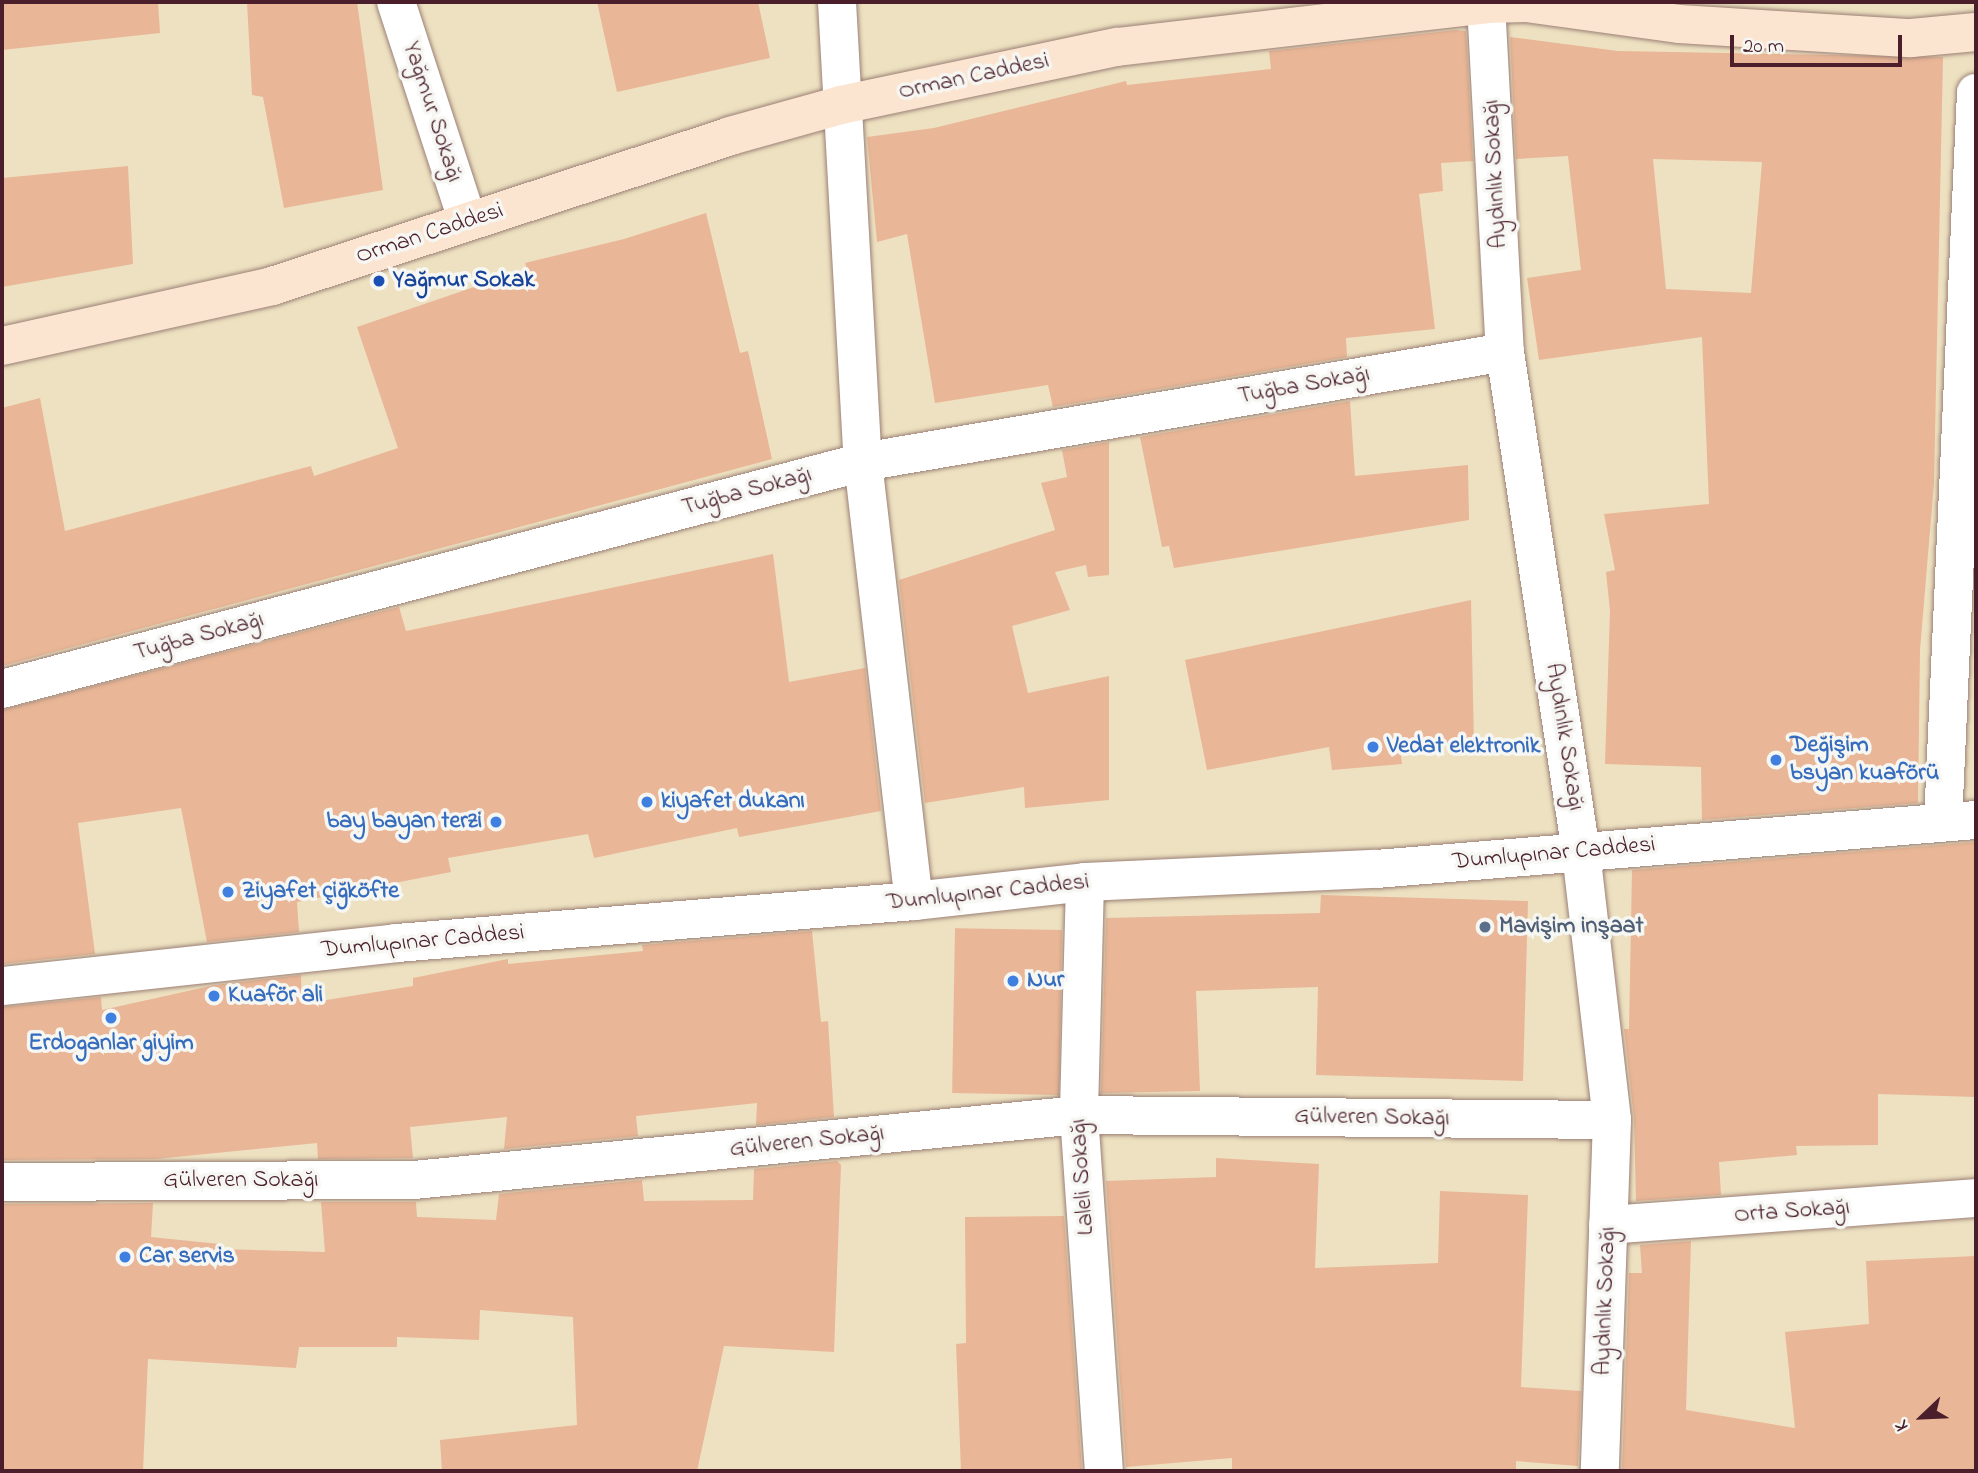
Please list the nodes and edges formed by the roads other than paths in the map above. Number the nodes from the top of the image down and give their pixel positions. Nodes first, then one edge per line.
1 (396, 2) edge
2 (837, 2) edge
3 (1486, 4) junction
4 (1679, 13) edge
5 (1976, 32) edge
6 (1976, 93) edge
7 (841, 105) junction
8 (468, 222) junction
9 (2, 346) edge
10 (1505, 352) junction
11 (863, 462) junction
12 (2, 689) edge
13 (1960, 821) edge
14 (1581, 852) junction
15 (1085, 882) junction
16 (914, 901) junction
17 (2, 986) edge
18 (1079, 1115) junction
19 (1612, 1120) junction
20 (2, 1182) edge
21 (1976, 1198) edge
22 (1608, 1225) junction
23 (1104, 1471) edge
24 (1600, 1471) edge

1 - 8 street, Yağmur Sokağı
2 - 7 street
3 - 4 street, Orman Caddesi
3 - 7 street, Orman Caddesi
3 - 10 street, Aydınlık Sokağı
4 - 5 street, Orman Caddesi
6 - 13 street
7 - 8 street, Orman Caddesi
7 - 11 street
8 - 9 street, Orman Caddesi
10 - 11 street, Tuğba Sokağı
10 - 14 street, Aydınlık Sokağı
11 - 12 street, Tuğba Sokağı
11 - 16 street
13 - 14 street, Dumlupınar Caddesi
14 - 15 street, Dumlupınar Caddesi
14 - 19 street, Aydınlık Sokağı
15 - 16 street, Dumlupınar Caddesi
15 - 18 street, Laleli Sokağı
16 - 17 street, Dumlupınar Caddesi
18 - 19 street, Gülveren Sokağı
18 - 20 street, Gülveren Sokağı
18 - 23 street, Laleli Sokağı
19 - 22 street, Aydınlık Sokağı
21 - 22 street, Orta Sokağı
22 - 24 street, Aydınlık Sokağı

